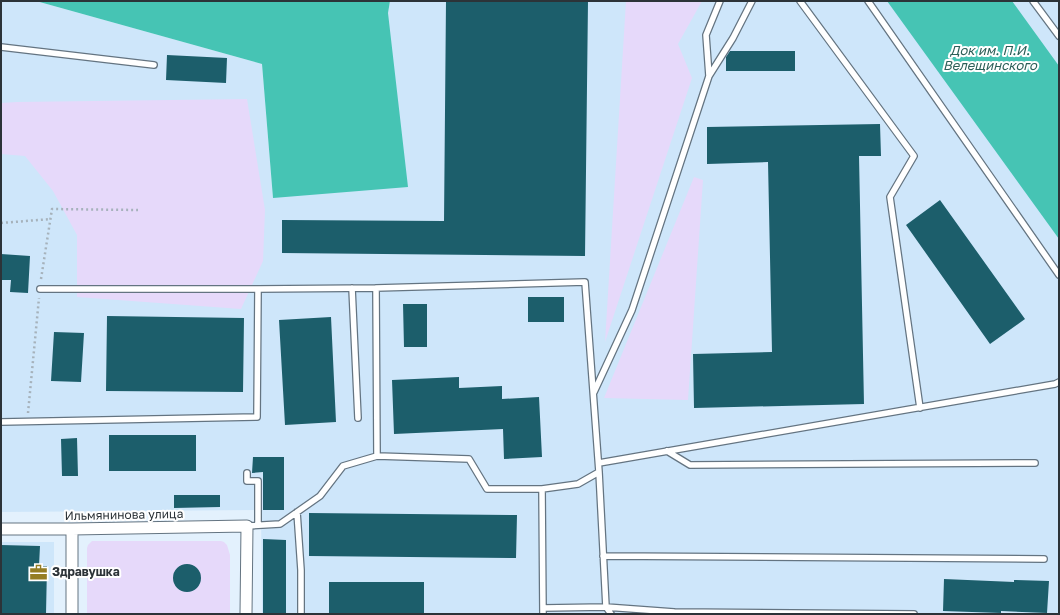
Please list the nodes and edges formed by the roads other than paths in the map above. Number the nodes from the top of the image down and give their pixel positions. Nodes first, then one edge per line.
1 (720, 1) edge
2 (752, 1) edge
3 (800, 1) edge
4 (868, 1) edge
5 (1033, 1) edge
6 (1059, 36) edge
7 (1, 47) edge
8 (154, 65) dead end
9 (709, 76) junction
10 (1059, 275) edge
11 (352, 288) junction
12 (376, 288) junction
13 (40, 289) dead end
14 (258, 289) junction
15 (1059, 382) edge
16 (594, 392) junction
17 (920, 408) junction
18 (358, 418) dead end
19 (1, 422) edge
20 (667, 451) junction
21 (377, 456) junction
22 (1035, 462) dead end
23 (599, 463) junction
24 (599, 472) junction
25 (247, 473) dead end
26 (542, 489) junction
27 (297, 512) junction
28 (252, 525) junction
29 (1, 529) edge
30 (72, 529) junction
31 (603, 556) junction
32 (1044, 559) dead end
33 (606, 607) junction
34 (543, 611) edge
35 (674, 613) edge
36 (72, 614) edge
37 (246, 614) edge
38 (301, 614) edge
39 (611, 614) edge
40 (914, 614) edge

1 - 9 lane
2 - 9 lane
3 - 17 lane
4 - 10 lane
5 - 6 lane
7 - 8 lane
9 - 16 lane
11 - 12 lane
11 - 14 lane
11 - 18 lane
12 - 16 lane
12 - 21 lane
13 - 14 lane
14 - 19 lane
15 - 17 lane
16 - 23 lane
17 - 20 lane
20 - 22 lane
20 - 23 lane
21 - 26 lane
21 - 27 lane
23 - 24 lane
24 - 26 lane
24 - 31 lane
25 - 28 lane
26 - 34 lane
27 - 28 lane
27 - 38 lane
28 - 30 street, Ильмянинова улица
28 - 37 street
29 - 30 street, Ильмянинова улица
30 - 36 street
31 - 32 lane
31 - 33 lane
33 - 34 lane
33 - 35 lane
33 - 39 lane
35 - 40 lane

